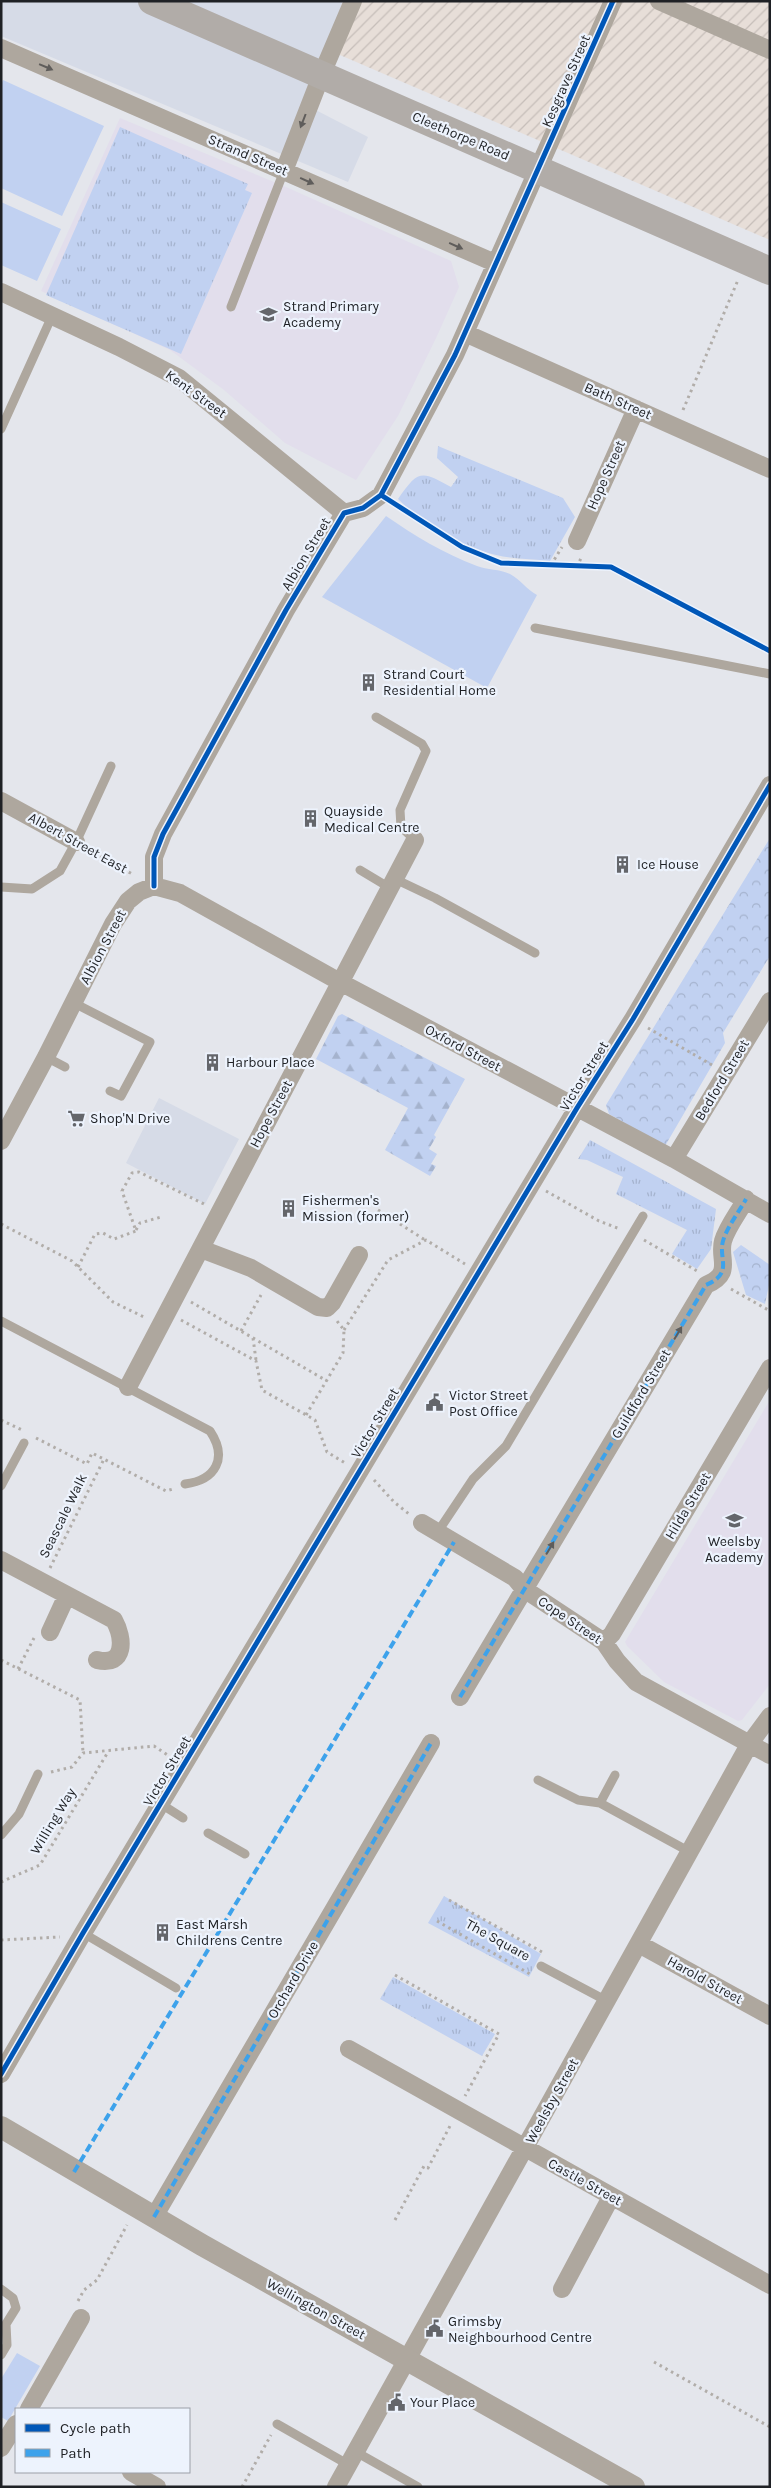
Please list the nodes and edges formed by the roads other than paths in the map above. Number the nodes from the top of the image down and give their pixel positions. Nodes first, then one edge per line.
1 (152, 1) edge
2 (353, 1) edge
3 (613, 1) edge
4 (659, 1) edge
5 (1, 48) edge
6 (770, 50) edge
7 (321, 76) junction
8 (539, 170) junction
9 (284, 171) junction
10 (495, 264) junction
11 (758, 266) edge
12 (1, 292) edge
13 (231, 308) dead end
14 (52, 316) junction
15 (465, 333) junction
16 (636, 409) junction
17 (1, 429) edge
18 (770, 469) edge
19 (344, 514) junction
20 (577, 541) dead end
21 (535, 628) dead end
22 (770, 674) edge
23 (376, 716) dead end
24 (111, 766) dead end
25 (770, 785) edge
26 (1, 801) edge
27 (415, 840) joint
28 (76, 842) junction
29 (360, 870) dead end
30 (392, 883) junction
31 (154, 886) junction
32 (1, 887) edge
33 (535, 953) dead end
34 (340, 982) junction
35 (770, 1001) edge
36 (74, 1003) junction
37 (46, 1057) junction
38 (65, 1067) dead end
39 (110, 1090) dead end
40 (577, 1108) junction
41 (1, 1141) edge
42 (674, 1159) junction
43 (746, 1198) junction
44 (770, 1214) edge
45 (643, 1216) dead end
46 (201, 1249) junction
47 (359, 1255) dead end
48 (1, 1321) edge
49 (770, 1368) edge
50 (128, 1387) junction
51 (24, 1442) dead end
52 (185, 1484) road end
53 (1, 1486) edge
54 (422, 1523) road end
55 (437, 1533) junction
56 (1, 1560) edge
57 (524, 1589) junction
58 (67, 1595) junction
59 (50, 1632) road end
60 (604, 1642) junction
61 (97, 1660) dead end
62 (460, 1697) dead end
63 (770, 1716) edge
64 (743, 1740) junction
65 (431, 1743) dead end
66 (770, 1755) edge
67 (38, 1774) road end
68 (615, 1774) dead end
69 (538, 1780) dead end
70 (600, 1803) junction
71 (161, 1804) junction
72 (183, 1818) dead end
73 (2, 1833) edge
74 (208, 1833) dead end
75 (690, 1852) junction
76 (244, 1854) dead end
77 (83, 1933) junction
78 (639, 1944) junction
79 (541, 1966) road end
80 (176, 1988) dead end
81 (607, 2002) junction
82 (770, 2016) edge
83 (349, 2049) dead end
84 (1, 2074) edge
85 (1, 2127) edge
86 (526, 2149) junction
87 (611, 2197) junction
88 (154, 2217) junction
89 (770, 2285) edge
90 (1, 2289) edge
91 (562, 2289) dead end
92 (81, 2318) dead end
93 (1, 2355) edge
94 (408, 2359) junction
95 (30, 2408) edge
96 (277, 2424) road end
97 (15, 2426) edge
98 (1, 2448) edge
99 (353, 2458) junction
100 (134, 2473) edge
101 (153, 2480) edge
102 (336, 2487) edge
103 (418, 2487) edge
104 (634, 2487) edge

1 - 7 main road, Cleethorpe Road
2 - 7 street
3 - 8 street, Kesgrave Street
4 - 6 street
5 -> 9 street, Strand Street
7 - 8 main road, Cleethorpe Road
7 -> 9 street
8 - 10 street, Albion Street
8 - 11 main road, Cleethorpe Road
9 -> 10 street, Strand Street
9 - 13 lane
10 - 15 street, Albion Street
12 - 14 street, Kent Street
14 - 17 lane
14 - 19 street, Kent Street
15 - 16 street, Bath Street
15 - 19 street, Albion Street
16 - 18 street, Bath Street
16 - 20 street, Hope Street
19 - 31 street, Albion Street
21 - 22 lane
23 - 27 lane
24 - 28 lane
25 - 40 street, Victor Street
26 - 28 street, Albert Street East
27 - 30 street, Hope Street
28 - 32 lane
29 - 30 lane
30 - 33 lane
30 - 34 street, Hope Street
31 - 34 street, Oxford Street
31 - 36 street, Albion Street
34 - 40 street, Oxford Street
34 - 46 street, Hope Street
35 - 42 street, Bedford Street
36 - 37 street, Albion Street
36 - 39 lane
37 - 38 lane
37 - 41 street, Albion Street
40 - 42 street, Oxford Street
40 - 71 street, Victor Street
42 - 43 street, Oxford Street
43 - 44 street, Oxford Street
57 -> 43 street, Guildford Street
45 - 55 lane
46 - 47 street
46 - 50 street, Hope Street
48 - 50 lane
49 - 60 street, Hilda Street
50 - 52 lane
51 - 53 lane
54 - 55 street, Cope Street
55 - 57 street, Cope Street
56 - 58 street
57 - 60 street, Cope Street
57 - 62 street
58 - 59 street
58 - 61 street
60 - 64 street, Cope Street
63 - 64 street, Weelsby Street
64 - 66 street, Cope Street
64 - 75 street, Weelsby Street
65 - 88 street, Orchard Drive
67 - 73 lane
68 - 70 lane
69 - 70 lane
70 - 75 lane
71 - 72 lane
71 - 77 street, Victor Street
74 - 76 lane
75 - 78 street, Weelsby Street
77 - 80 lane
77 - 84 street, Victor Street
78 - 81 street, Weelsby Street
78 - 82 street, Harold Street
79 - 81 lane, The Square
81 - 86 street, Weelsby Street
83 - 86 street, Castle Street
85 - 88 street, Wellington Street
86 - 87 street, Castle Street
86 - 94 street, Weelsby Street
87 - 89 street, Castle Street
87 - 91 street
88 - 94 street, Wellington Street
90 - 93 lane
92 - 95 street
94 - 99 street, Weelsby Street
94 - 104 street, Wellington Street
96 - 99 lane
97 - 98 street
99 - 102 street, Weelsby Street
99 - 103 lane
100 - 101 street

